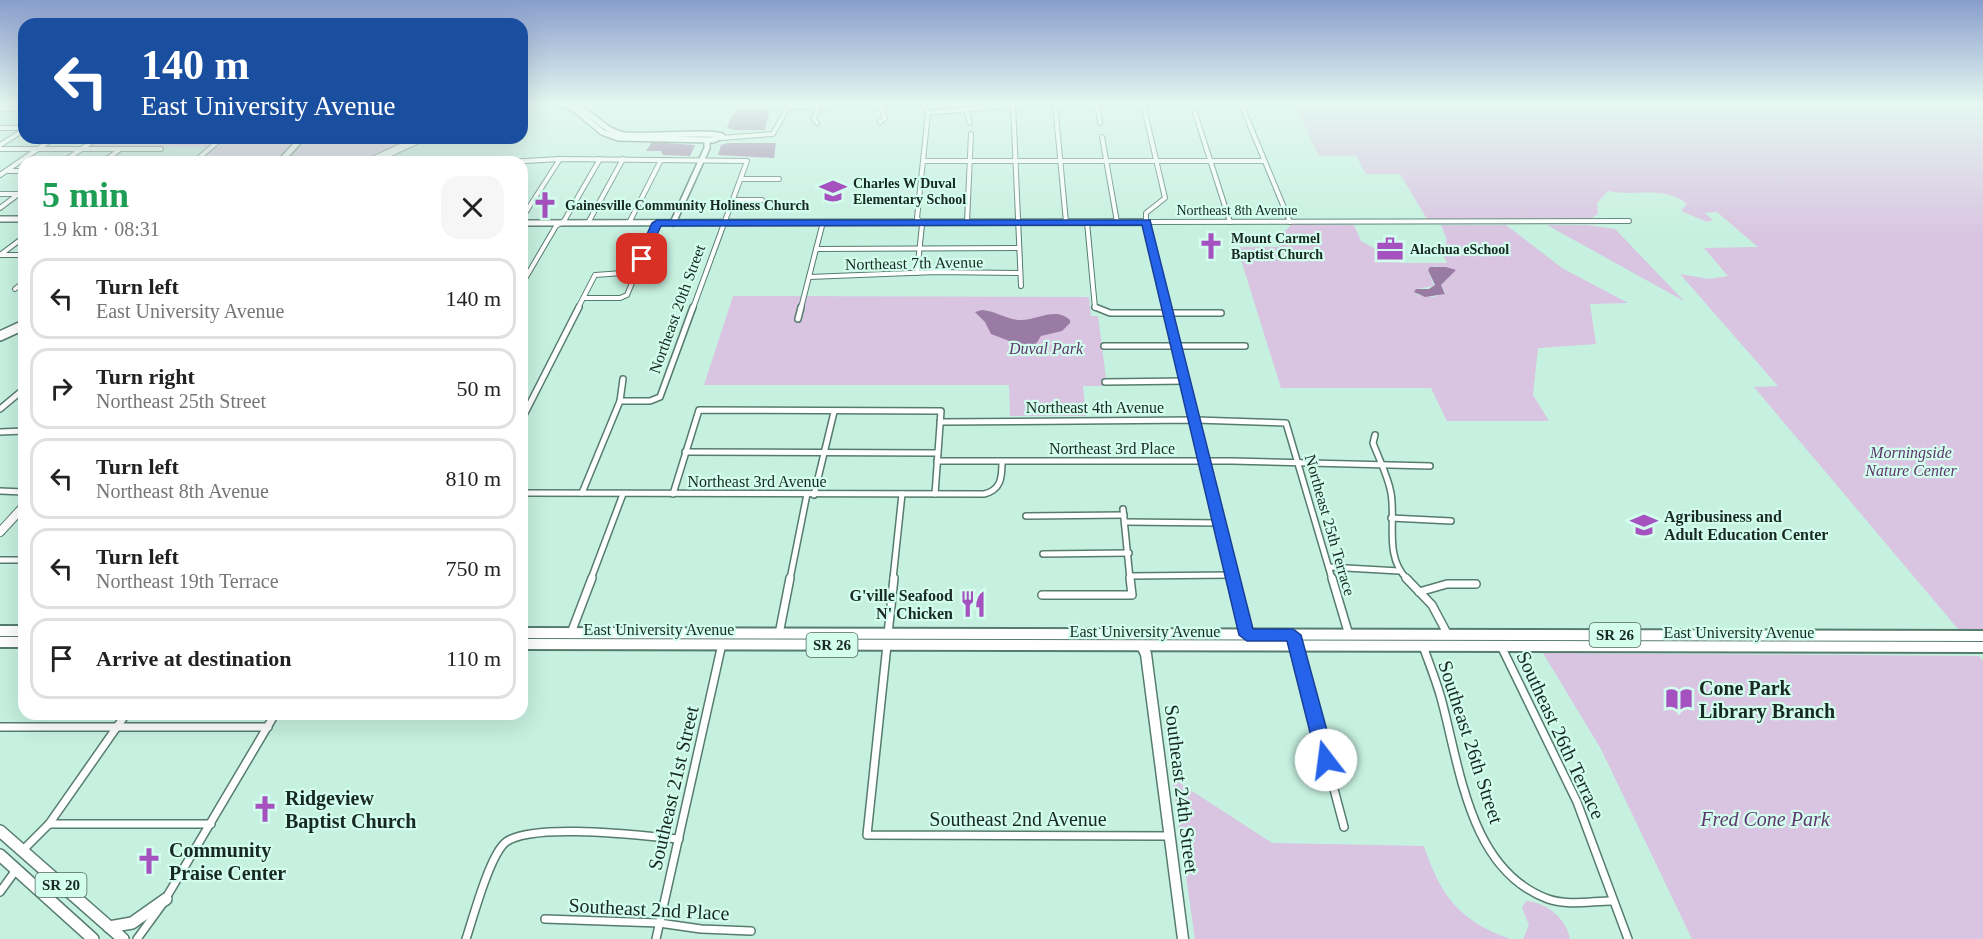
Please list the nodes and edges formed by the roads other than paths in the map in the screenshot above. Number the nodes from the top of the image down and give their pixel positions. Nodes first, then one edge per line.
1 (15, 148) edge
2 (400, 148) edge
3 (409, 148) edge
4 (707, 148) edge
5 (926, 148) edge
6 (970, 148) edge
7 (1015, 148) edge
8 (1060, 148) edge
9 (1103, 148) edge
10 (1153, 148) edge
11 (1207, 148) edge
12 (1259, 148) edge
13 (37, 149) junction
14 (81, 149) junction
15 (120, 149) junction
16 (161, 149) dead end
17 (27, 156) edge
18 (71, 156) edge
19 (111, 156) edge
20 (382, 156) edge
21 (391, 156) edge
22 (560, 159) junction
23 (600, 159) junction
24 (623, 159) junction
25 (702, 159) junction
26 (661, 160) junction
27 (528, 161) edge
28 (925, 161) junction
29 (970, 161) junction
30 (1015, 161) junction
31 (1061, 161) junction
32 (1105, 161) junction
33 (1156, 161) junction
34 (1211, 161) junction
35 (1264, 161) junction
36 (18, 162) edge
37 (6, 171) junction
38 (18, 171) edge
39 (0, 173) edge
40 (742, 179) junction
41 (778, 179) dead end
42 (18, 193) edge
43 (0, 194) edge
44 (18, 196) edge
45 (733, 200) junction
46 (762, 200) dead end
47 (0, 208) edge
48 (528, 209) edge
49 (0, 219) edge
50 (18, 219) edge
51 (1629, 221) dead end
52 (724, 222) junction
53 (823, 222) junction
54 (918, 222) junction
55 (967, 222) junction
56 (1017, 222) junction
57 (1066, 222) junction
58 (1087, 222) junction
59 (1117, 222) junction
60 (1146, 222) junction
61 (1230, 222) junction
62 (1290, 222) junction
63 (528, 223) edge
64 (588, 223) junction
65 (629, 223) junction
66 (657, 223) junction
67 (673, 223) junction
68 (560, 224) junction
69 (18, 242) edge
70 (919, 248) junction
71 (1019, 248) junction
72 (816, 249) junction
73 (0, 255) edge
74 (18, 255) edge
75 (636, 272) junction
76 (917, 273) junction
77 (1020, 273) junction
78 (528, 275) edge
79 (809, 277) junction
80 (1021, 286) dead end
81 (18, 287) edge
82 (15, 289) dead end
83 (627, 295) joint
84 (584, 298) junction
85 (1170, 313) junction
86 (1221, 313) dead end
87 (798, 319) dead end
88 (18, 328) edge
89 (0, 336) edge
90 (1178, 345) junction
91 (1104, 346) dead end
92 (1245, 346) dead end
93 (623, 379) dead end
94 (1186, 381) junction
95 (1105, 382) dead end
96 (18, 394) edge
97 (620, 401) junction
98 (528, 407) edge
99 (0, 409) edge
100 (699, 410) joint
101 (834, 412) junction
102 (1196, 420) junction
103 (940, 422) junction
104 (1286, 423) joint
105 (18, 431) edge
106 (0, 432) edge
107 (1375, 435) dead end
108 (685, 453) junction
109 (825, 453) junction
110 (938, 453) junction
111 (937, 461) junction
112 (1205, 461) junction
113 (1002, 462) junction
114 (1299, 465) junction
115 (1381, 465) junction
116 (1430, 466) dead end
117 (0, 491) edge
118 (18, 492) edge
119 (528, 493) edge
120 (582, 493) junction
121 (623, 494) junction
122 (673, 494) junction
123 (935, 494) junction
124 (807, 495) junction
125 (814, 495) junction
126 (902, 495) junction
127 (18, 512) edge
128 (1124, 515) junction
129 (1026, 516) dead end
130 (1391, 518) junction
131 (1451, 521) dead end
132 (1220, 523) junction
133 (0, 532) edge
134 (1042, 554) dead end
135 (1129, 554) junction
136 (0, 560) edge
137 (18, 560) edge
138 (1329, 567) junction
139 (1400, 571) junction
140 (1232, 575) junction
141 (1130, 576) junction
142 (1476, 584) dead end
143 (1419, 592) junction
144 (1042, 595) dead end
145 (0, 631) edge
146 (18, 631) edge
147 (528, 634) edge
148 (728, 634) junction
149 (1135, 635) junction
150 (1247, 635) junction
151 (1293, 635) junction
152 (1348, 635) junction
153 (1419, 635) junction
154 (1448, 635) junction
155 (1496, 635) junction
156 (1664, 635) junction
157 (1773, 635) junction
158 (1915, 636) junction
159 (1929, 636) junction
160 (1983, 636) edge
161 (569, 639) junction
162 (779, 639) junction
163 (888, 639) junction
164 (1035, 640) junction
165 (0, 642) edge
166 (18, 642) edge
167 (528, 643) edge
168 (722, 644) junction
169 (1142, 646) junction
170 (1249, 646) junction
171 (1296, 646) junction
172 (1355, 646) junction
173 (1423, 646) junction
174 (1453, 646) junction
175 (1501, 646) junction
176 (1668, 647) junction
177 (1781, 647) junction
178 (1924, 647) junction
179 (1938, 647) junction
180 (1983, 647) edge
181 (122, 720) edge
182 (272, 720) edge
183 (0, 727) edge
184 (117, 727) junction
185 (268, 727) junction
186 (49, 824) junction
187 (212, 824) junction
188 (1344, 827) dead end
189 (0, 831) edge
190 (1170, 836) junction
191 (679, 839) junction
192 (22, 850) junction
193 (0, 855) edge
194 (16, 870) junction
195 (0, 892) edge
196 (166, 899) junction
197 (1612, 901) junction
198 (545, 920) dead end
199 (659, 923) junction
200 (109, 927) junction
201 (751, 931) dead end
202 (93, 939) edge
203 (123, 939) edge
204 (137, 939) edge
205 (466, 939) edge
206 (656, 939) edge
207 (1183, 939) edge
208 (1628, 939) edge

1 - 13 street
2 - 20 highway
3 - 21 highway
4 - 25 street
5 - 28 street
6 - 29 street
7 - 30 street
8 - 31 street
9 - 32 street
10 - 33 street
11 - 34 street
12 - 35 street
13 - 14 street
13 - 17 street
14 - 15 street
14 - 18 street
15 - 16 street
15 - 19 street
22 - 23 street
22 - 27 street
22 - 48 street
23 - 24 street
23 - 68 street
24 - 26 street
24 - 64 street
25 - 26 street
25 - 40 street, Northeast 20th Street
25 - 67 street
26 - 65 street
28 - 29 street
28 - 54 street
29 - 30 street
29 - 55 street
30 - 31 street
30 - 56 street
31 - 32 street
31 - 57 street
32 - 33 street
32 - 59 street
33 - 34 street
33 - 60 street
34 - 35 street
34 - 61 street
35 - 62 street
36 - 37 street
37 - 38 street
37 - 39 street
40 - 41 street
40 - 45 street, Northeast 20th Street
42 - 43 street
44 - 47 street
45 - 46 street
45 - 52 street, Northeast 20th Street
49 - 50 street
51 - 62 street, Northeast 8th Avenue
52 - 53 street, Northeast 8th Avenue
52 - 67 street, Northeast 8th Avenue
52 - 97 street, Northeast 20th Street
53 - 54 street, Northeast 8th Avenue
53 - 72 street
54 - 55 street, Northeast 8th Avenue
54 - 70 street
55 - 56 street, Northeast 8th Avenue
56 - 57 street, Northeast 8th Avenue
56 - 71 street
57 - 58 street, Northeast 8th Avenue
58 - 59 street, Northeast 8th Avenue
58 - 85 street
59 - 60 street, Northeast 8th Avenue
60 - 61 street, Northeast 8th Avenue
60 - 85 street
61 - 62 street, Northeast 8th Avenue
63 - 68 street, Northeast 8th Avenue
64 - 65 street, Northeast 8th Avenue
64 - 68 street, Northeast 8th Avenue
65 - 66 street, Northeast 8th Avenue
66 - 67 street, Northeast 8th Avenue
66 - 75 street
68 - 78 street
69 - 73 street
70 - 71 street
70 - 72 street
70 - 76 street
71 - 77 street
72 - 79 street
73 - 74 street
75 - 83 street
75 - 84 street
76 - 77 street, Northeast 7th Avenue
76 - 79 street, Northeast 7th Avenue
77 - 80 street
79 - 87 street
81 - 82 street
83 - 84 street
84 - 98 street
85 - 86 street
85 - 90 street
88 - 89 highway
90 - 91 street
90 - 92 street
90 - 94 street
93 - 97 street
94 - 95 street
94 - 102 street
96 - 99 street
97 - 120 street
100 - 101 street
100 - 108 street
101 - 103 street
101 - 109 street
102 - 103 street, Northeast 4th Avenue
102 - 104 street, Northeast 4th Avenue
102 - 112 street
103 - 110 street
104 - 114 street, Northeast 25th Terrace
105 - 106 street
107 - 115 street
108 - 109 street
108 - 122 street
109 - 110 street
109 - 125 street
110 - 111 street
111 - 113 street, Northeast 3rd Place
111 - 123 street
112 - 113 street, Northeast 3rd Place
112 - 114 street, Northeast 3rd Place
112 - 132 street
113 - 123 street, Northeast 3rd Avenue
114 - 115 street, Northeast 3rd Place
114 - 138 street, Northeast 25th Terrace
115 - 116 street, Northeast 3rd Place
115 - 130 street
117 - 118 street
119 - 120 street, Northeast 3rd Avenue
120 - 121 street, Northeast 3rd Avenue
121 - 122 street, Northeast 3rd Avenue
121 - 161 street
122 - 124 street, Northeast 3rd Avenue
123 - 126 street, Northeast 3rd Avenue
124 - 125 street, Northeast 3rd Avenue
124 - 162 street
125 - 126 street, Northeast 3rd Avenue
126 - 163 street
127 - 133 street
128 - 129 street
128 - 132 street
128 - 135 street
130 - 131 street
130 - 139 street
132 - 140 street
134 - 135 street
135 - 141 street
136 - 137 street
138 - 139 street
138 - 152 street, Northeast 25th Terrace
139 - 143 street
140 - 141 street
140 - 150 street
141 - 144 street
142 - 143 street
143 - 154 street
145 - 146 main road
147 - 161 main road, East University Avenue / SR 26
148 - 161 main road, East University Avenue / SR 26
148 - 162 main road, East University Avenue / SR 26
148 - 168 main road
149 - 150 main road, East University Avenue / SR 26
149 - 164 main road, East University Avenue / SR 26
149 - 169 main road
150 - 151 main road, East University Avenue / SR 26
150 - 170 main road
151 - 152 main road, East University Avenue / SR 26
151 - 171 main road
152 - 153 main road, East University Avenue / SR 26
152 - 172 main road
153 - 154 main road, East University Avenue / SR 26
153 - 173 main road
154 - 155 main road, East University Avenue / SR 26
154 - 174 main road
155 - 156 main road, East University Avenue / SR 26
155 - 175 main road
156 - 157 main road, East University Avenue / SR 26
156 - 176 main road
157 - 158 main road, East University Avenue / SR 26
157 - 177 main road
158 - 159 main road, East University Avenue / SR 26
158 - 178 main road
159 - 160 main road, East University Avenue / SR 26
159 - 179 main road
161 - 167 main road, East University Avenue / SR 26
161 - 168 main road, East University Avenue / SR 26
162 - 163 main road, East University Avenue / SR 26
162 - 168 main road, East University Avenue / SR 26
163 - 164 main road, East University Avenue / SR 26
163 - 190 street, Southeast 2nd Avenue
164 - 169 main road, East University Avenue / SR 26
165 - 166 main road
168 - 191 street, Southeast 21st Street
169 - 170 main road, East University Avenue / SR 26
169 - 190 street, Southeast 24th Street
170 - 171 main road, East University Avenue / SR 26
171 - 172 main road, East University Avenue / SR 26
171 - 188 street
172 - 173 main road, East University Avenue / SR 26
173 - 174 main road, East University Avenue / SR 26
173 - 197 street, Southeast 26th Street
174 - 175 main road, East University Avenue / SR 26
175 - 176 main road, East University Avenue / SR 26
175 - 197 street, Southeast 26th Terrace
176 - 177 main road, East University Avenue / SR 26
177 - 178 main road, East University Avenue / SR 26
178 - 179 main road, East University Avenue / SR 26
179 - 180 main road, East University Avenue / SR 26
181 - 184 street
182 - 185 street
183 - 184 street
184 - 185 street
184 - 186 street
185 - 187 street
186 - 187 street
186 - 192 street
187 - 196 street
189 - 192 highway, SR 20
190 - 207 street, Southeast 24th Street
191 - 199 street, Southeast 21st Street
191 - 205 street
192 - 200 highway, SR 20
193 - 194 highway, SR 20
194 - 195 street
194 - 202 highway, SR 20
196 - 200 highway
196 - 204 street
197 - 208 street, Southeast 26th Terrace
198 - 199 street, Southeast 2nd Place
199 - 201 street, Southeast 2nd Place
199 - 206 street, Southeast 21st Street
200 - 203 highway, SR 20

